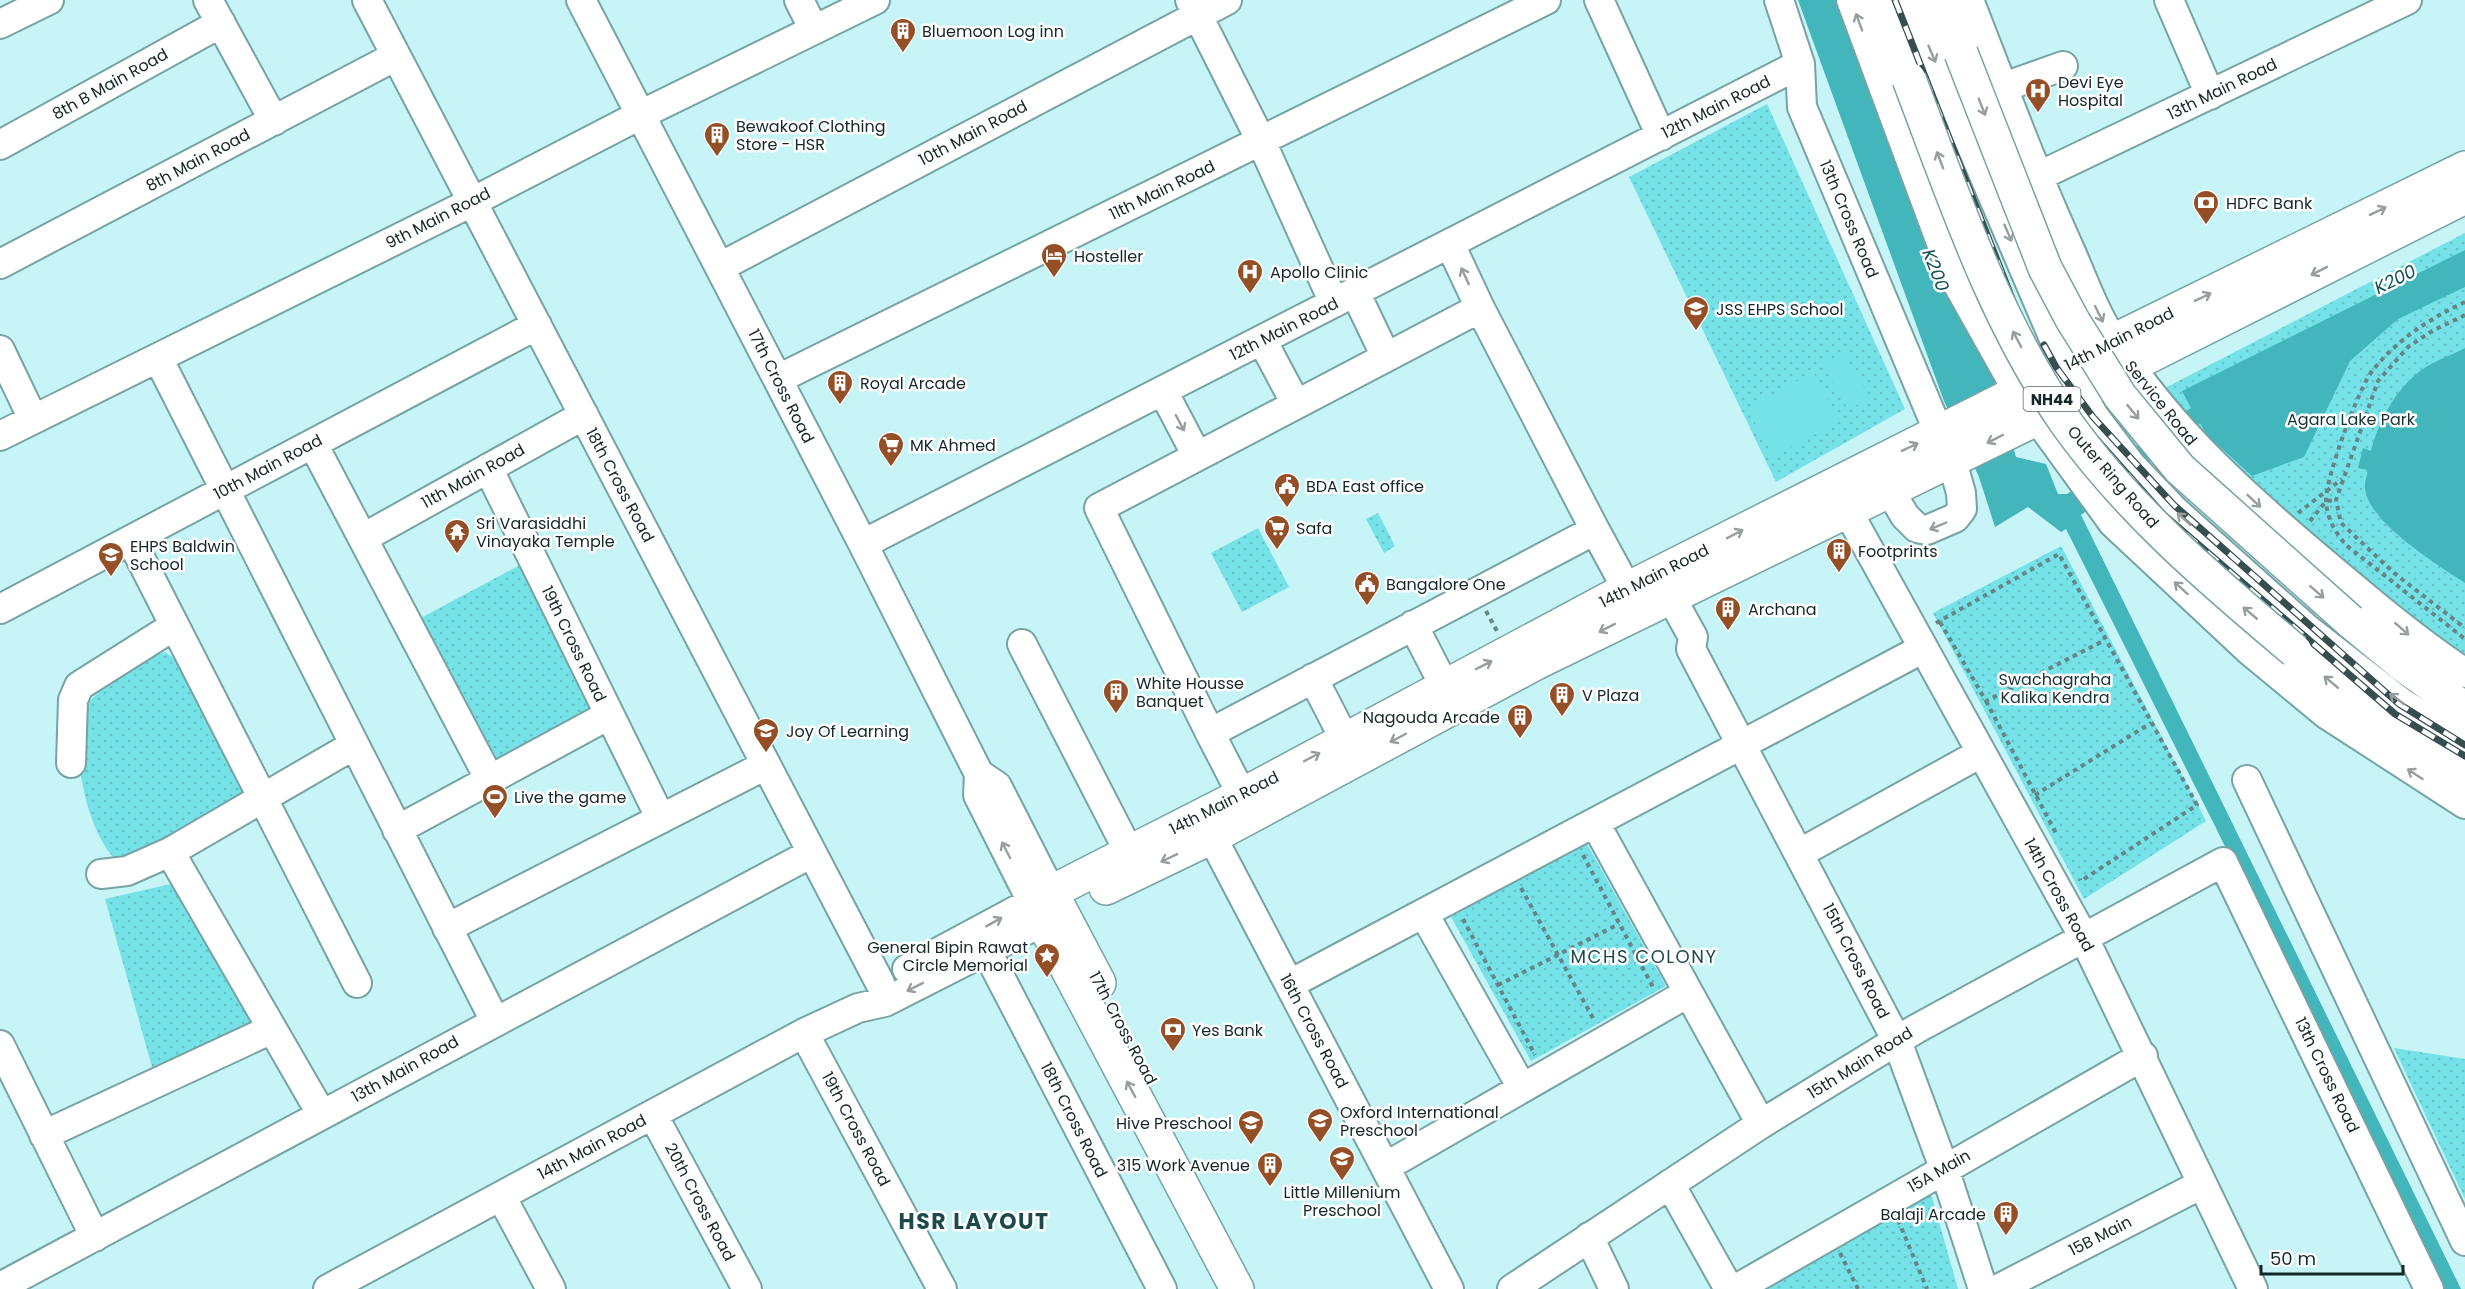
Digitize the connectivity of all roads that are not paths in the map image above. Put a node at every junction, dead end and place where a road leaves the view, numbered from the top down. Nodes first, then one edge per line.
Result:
1 (49, 0) edge
2 (367, 0) edge
3 (581, 0) edge
4 (799, 0) edge
5 (875, 0) edge
6 (1227, 0) edge
7 (1545, 0) edge
8 (1599, 0) edge
9 (1779, 0) edge
10 (1851, 0) edge
11 (1876, 0) edge
12 (1909, 0) edge
13 (1940, 0) edge
14 (1969, 0) edge
15 (2169, 0) edge
16 (2407, 0) edge
17 (1194, 7) edge
18 (214, 12) edge
19 (0, 24) edge
20 (814, 30) junction
21 (1972, 45) junction
22 (396, 56) junction
23 (1800, 64) junction
24 (2063, 66) dead end
25 (2004, 87) junction
26 (2210, 95) junction
27 (640, 115) junction
28 (274, 121) junction
29 (1661, 136) junction
30 (1261, 141) junction
31 (0, 145) edge
32 (2465, 168) edge
33 (2037, 177) junction
34 (2465, 197) edge
35 (472, 202) junction
36 (1450, 244) junction
37 (0, 264) edge
38 (720, 267) junction
39 (1344, 298) junction
40 (1480, 308) junction
41 (537, 325) junction
42 (1262, 340) junction
43 (0, 351) edge
44 (2121, 353) junction
45 (1386, 357) junction
46 (158, 358) junction
47 (778, 379) junction
48 (2073, 380) junction
49 (1163, 391) junction
50 (1296, 404) junction
51 (2022, 408) junction
52 (584, 416) junction
53 (33, 419) junction
54 (0, 436) edge
55 (1952, 443) junction
56 (313, 444) junction
57 (1197, 456) junction
58 (488, 468) junction
59 (225, 490) junction
60 (1890, 491) junction
61 (1847, 510) junction
62 (1595, 530) junction
63 (363, 537) junction
64 (131, 540) junction
65 (863, 544) junction
66 (1650, 589) junction
67 (0, 609) edge
68 (1413, 625) junction
69 (174, 626) junction
70 (1918, 641) junction
71 (1022, 644) dead end
72 (2465, 673) edge
73 (1312, 678) junction
74 (1444, 685) junction
75 (2465, 709) edge
76 (609, 715) junction
77 (1210, 733) junction
78 (1345, 740) junction
79 (2465, 740) edge
80 (1743, 744) junction
81 (354, 745) junction
82 (1981, 753) junction
83 (72, 763) dead end
84 (765, 765) junction
85 (2465, 775) edge
86 (490, 780) junction
87 (2247, 780) dead end
88 (1242, 795) junction
89 (261, 798) junction
90 (2465, 804) edge
91 (661, 819) junction
92 (1595, 824) junction
93 (398, 830) junction
94 (1212, 837) junction
95 (170, 852) junction
96 (1129, 852) junction
97 (812, 853) junction
98 (1800, 853) junction
99 (2223, 862) joint
100 (101, 874) dead end
101 (1047, 907) junction
102 (1424, 914) junction
103 (447, 928) junction
104 (2083, 936) junction
105 (986, 950) junction
106 (876, 977) junction
107 (357, 983) dead end
108 (1290, 984) junction
109 (1688, 993) junction
110 (858, 1008) junction
111 (495, 1021) junction
112 (272, 1029) junction
113 (804, 1033) junction
114 (1897, 1041) junction
115 (0, 1045) edge
116 (2143, 1056) junction
117 (1521, 1086) junction
118 (322, 1115) junction
119 (653, 1115) junction
120 (1761, 1124) junction
121 (44, 1135) junction
122 (1385, 1167) junction
123 (1944, 1168) junction
124 (1670, 1184) junction
125 (2202, 1184) junction
126 (501, 1196) junction
127 (95, 1237) junction
128 (1590, 1237) junction
129 (2465, 1241) edge
130 (342, 1286) edge
131 (0, 1287) edge
132 (551, 1289) edge
133 (747, 1289) edge
134 (942, 1289) edge
135 (1162, 1289) edge
136 (1237, 1289) edge
137 (1259, 1289) edge
138 (1449, 1289) edge
139 (1512, 1289) edge
140 (1614, 1289) edge
141 (1729, 1289) edge
142 (1736, 1289) edge
143 (1983, 1289) edge
144 (1998, 1289) edge
145 (2253, 1289) edge
146 (2429, 1289) edge

1 - 19 street
2 - 22 street, 18th Cross Road
3 - 27 street, 17th Cross Road
4 - 20 street
5 - 20 street, 9th Main Road
6 - 17 street, 10th Main Road
7 - 30 street, 11th Main Road
8 - 29 street
9 - 23 street, 13th Cross Road
51 -> 10 street
85 -> 11 main road, Outer Ring Road / NH44, bridge
12 -> 48 street
13 - 21 main road
14 - 21 street, Service Road
15 - 26 street
16 - 26 street, 13th Main Road
17 - 30 street
17 - 38 street, 10th Main Road
18 - 28 street
18 - 31 street, 8th B Main Road
20 - 27 street, 9th Main Road
21 - 25 street, Service Road
21 -> 75 main road, bridge
22 - 28 street, 8th Main Road
22 - 35 street, 18th Cross Road
23 - 29 street, 12th Main Road
23 - 55 street, 13th Cross Road
24 - 25 street
25 - 33 street, Service Road
26 - 33 street, 13th Main Road
27 - 35 street, 9th Main Road
27 - 38 street, 17th Cross Road
28 - 37 street, 8th Main Road
29 - 36 street, 12th Main Road
30 - 39 street
30 - 47 street, 11th Main Road
44 -> 32 main road, 14th Main Road
33 -> 44 street, Service Road
34 -> 44 main road, 14th Main Road
35 - 41 street, 18th Cross Road
35 - 46 street, 9th Main Road
36 - 39 street, 12th Main Road
40 -> 36 street
38 - 47 street, 17th Cross Road
39 - 42 street, 12th Main Road
39 - 45 street
40 - 45 street
40 - 62 street
41 - 52 street, 18th Cross Road
41 - 56 street, 10th Main Road
42 - 49 street, 12th Main Road
42 - 50 street
43 - 53 street
44 - 48 main road, 14th Main Road
44 -> 72 street, Service Road
45 - 50 street
46 - 53 street, 9th Main Road
46 - 59 street
47 - 65 street, 17th Cross Road
48 - 51 main road, 14th Main Road
79 -> 48 street
49 -> 57 street
49 - 65 street, 12th Main Road
50 - 57 street
51 - 55 main road, 14th Main Road
90 -> 51 street
52 - 58 street, 11th Main Road
52 - 84 street, 18th Cross Road
53 - 54 street, 9th Main Road
55 - 60 main road, 14th Main Road
55 -> 60 street, 13th Cross Road
66 -> 55 main road, 14th Main Road
56 - 59 street, 10th Main Road
56 - 63 street
57 - 77 street
58 - 63 street, 11th Main Road
58 - 76 street, 19th Cross Road
59 - 64 street, 10th Main Road
59 - 81 street
60 - 61 main road, 14th Main Road
61 - 66 main road, 14th Main Road
61 - 70 street, 14th Cross Road
62 - 66 street
62 - 68 street
63 - 86 street
64 - 67 street, 10th Main Road
64 - 69 street
65 - 101 street, 17th Cross Road
74 -> 66 main road, 14th Main Road
66 - 80 street, 15th Cross Road
66 -> 94 main road, 14th Main Road
68 - 73 street
68 - 74 street
69 - 83 street
69 - 89 street
70 - 80 street
70 - 82 street, 14th Cross Road
71 - 96 street
73 - 77 street
73 - 78 street
74 - 78 main road, 14th Main Road
76 - 86 street
76 - 91 street, 19th Cross Road
77 - 88 street
88 -> 78 main road, 14th Main Road
80 - 92 street
80 - 98 street, 15th Cross Road
81 - 89 street
81 - 93 street
82 - 98 street
82 - 104 street, 14th Cross Road
84 - 91 street
84 - 97 street, 18th Cross Road
86 - 93 street
87 - 129 street
88 - 96 main road, 14th Main Road
89 - 95 street
89 - 107 street
91 - 103 street
92 - 102 street
92 - 109 street
93 - 103 street
94 -> 101 main road, 14th Main Road
94 - 108 street, 16th Cross Road
95 - 100 street
95 - 112 street
96 - 101 main road, 14th Main Road
97 - 106 street, 18th Cross Road
97 - 111 street, 13th Main Road
98 - 114 street, 15th Cross Road
99 - 104 street, 15th Main Road
99 - 146 street, 13th Cross Road
101 - 105 street, 14th Main Road
106 -> 101 street, 14th Main Road
136 -> 101 main road, 17th Cross Road
101 - 137 main road, 17th Cross Road
102 - 108 street
102 - 117 street
103 - 111 street
104 - 114 street, 15th Main Road
104 - 116 street, 14th Cross Road
105 -> 110 street, 14th Main Road
105 - 135 street, 18th Cross Road
106 - 110 street, 14th Main Road
108 - 122 street, 16th Cross Road
109 - 117 street
109 - 120 street
110 - 113 street, 14th Main Road
111 - 118 street, 13th Main Road
112 - 118 street
112 - 121 street
113 - 119 street, 14th Main Road
113 - 134 street, 19th Cross Road
114 - 120 street, 15th Main Road
114 - 123 street, 15th Cross Road
115 - 121 street
116 - 123 street, 15A Main
116 - 125 street, 14th Cross Road
117 - 122 street
118 - 127 street, 13th Main Road
119 - 126 street, 14th Main Road
119 - 133 street, 20th Cross Road
120 - 124 street, 15th Main Road
121 - 127 street
122 - 138 street, 16th Cross Road
123 - 142 street, 15A Main
123 - 143 street, 15th Cross Road
124 - 128 street, 15th Main Road
124 - 141 street
125 - 144 street, 15B Main
125 - 145 street, 14th Cross Road
126 - 130 street, 14th Main Road
126 - 132 street
127 - 131 street, 13th Main Road
128 - 139 street, 15th Main Road
128 - 140 street

